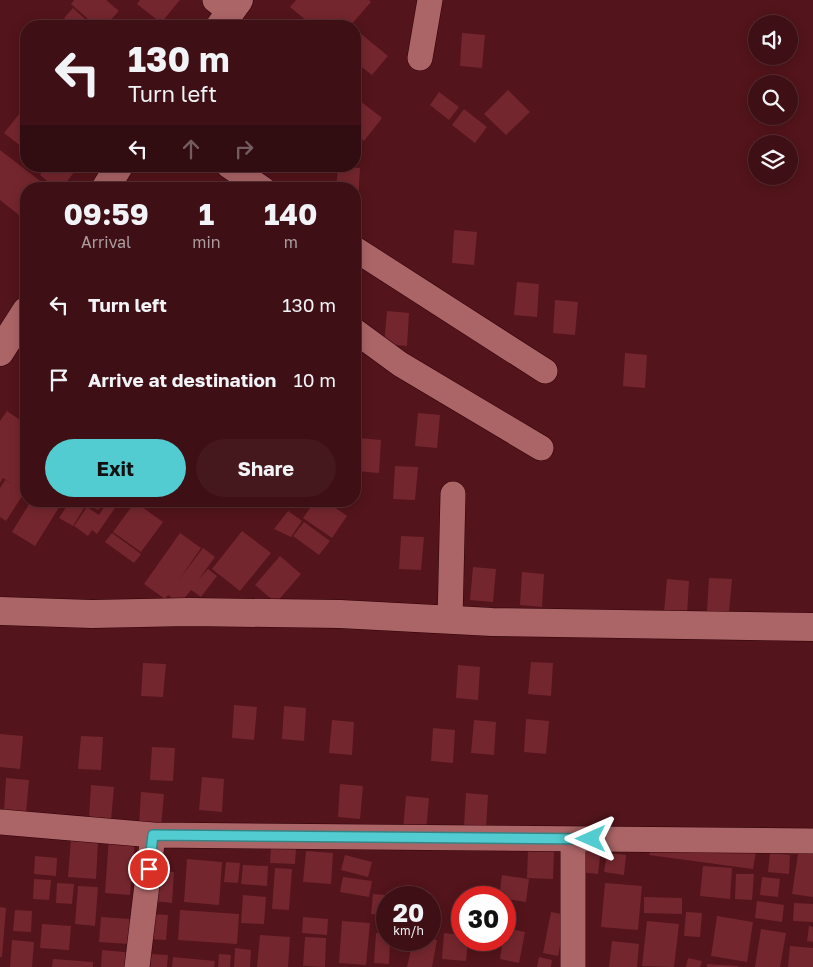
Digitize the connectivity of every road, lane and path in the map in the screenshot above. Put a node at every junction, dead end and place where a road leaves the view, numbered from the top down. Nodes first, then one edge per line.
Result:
1 (430, 0) edge
2 (420, 58) dead end
3 (238, 172) edge
4 (253, 182) edge
5 (361, 253) edge
6 (20, 320) edge
7 (361, 335) edge
8 (0, 352) edge
9 (545, 371) dead end
10 (541, 448) dead end
11 (453, 494) dead end
12 (0, 611) edge
13 (450, 620) junction
14 (813, 627) edge
15 (1, 822) edge
16 (153, 835) junction
17 (573, 839) junction
18 (813, 841) edge
19 (137, 967) edge
20 (573, 967) edge

1 - 2 street
3 - 4 street
5 - 9 street
6 - 8 street
7 - 10 street
11 - 13 street
12 - 13 street
13 - 14 street
15 - 16 street
16 - 17 street
16 - 19 street
17 - 18 street
17 - 20 street

